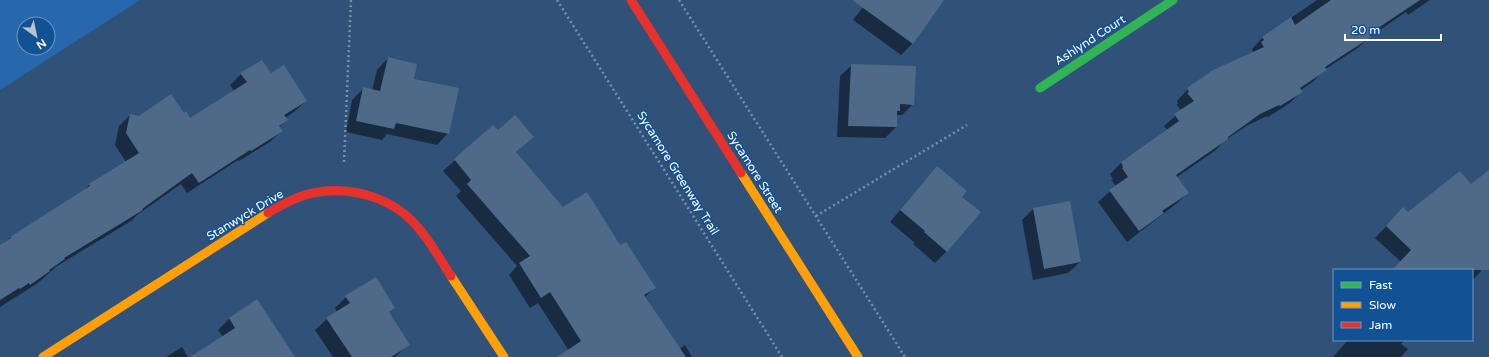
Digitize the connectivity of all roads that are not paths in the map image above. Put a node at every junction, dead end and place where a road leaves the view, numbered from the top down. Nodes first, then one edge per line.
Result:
1 (631, 0) edge
2 (1173, 0) edge
3 (1040, 88) dead end
4 (43, 357) edge
5 (504, 357) edge
6 (858, 357) edge

1 - 6 street, Sycamore Street
2 - 3 street, Ashlynd Court
4 - 5 street, Stanwyck Drive

